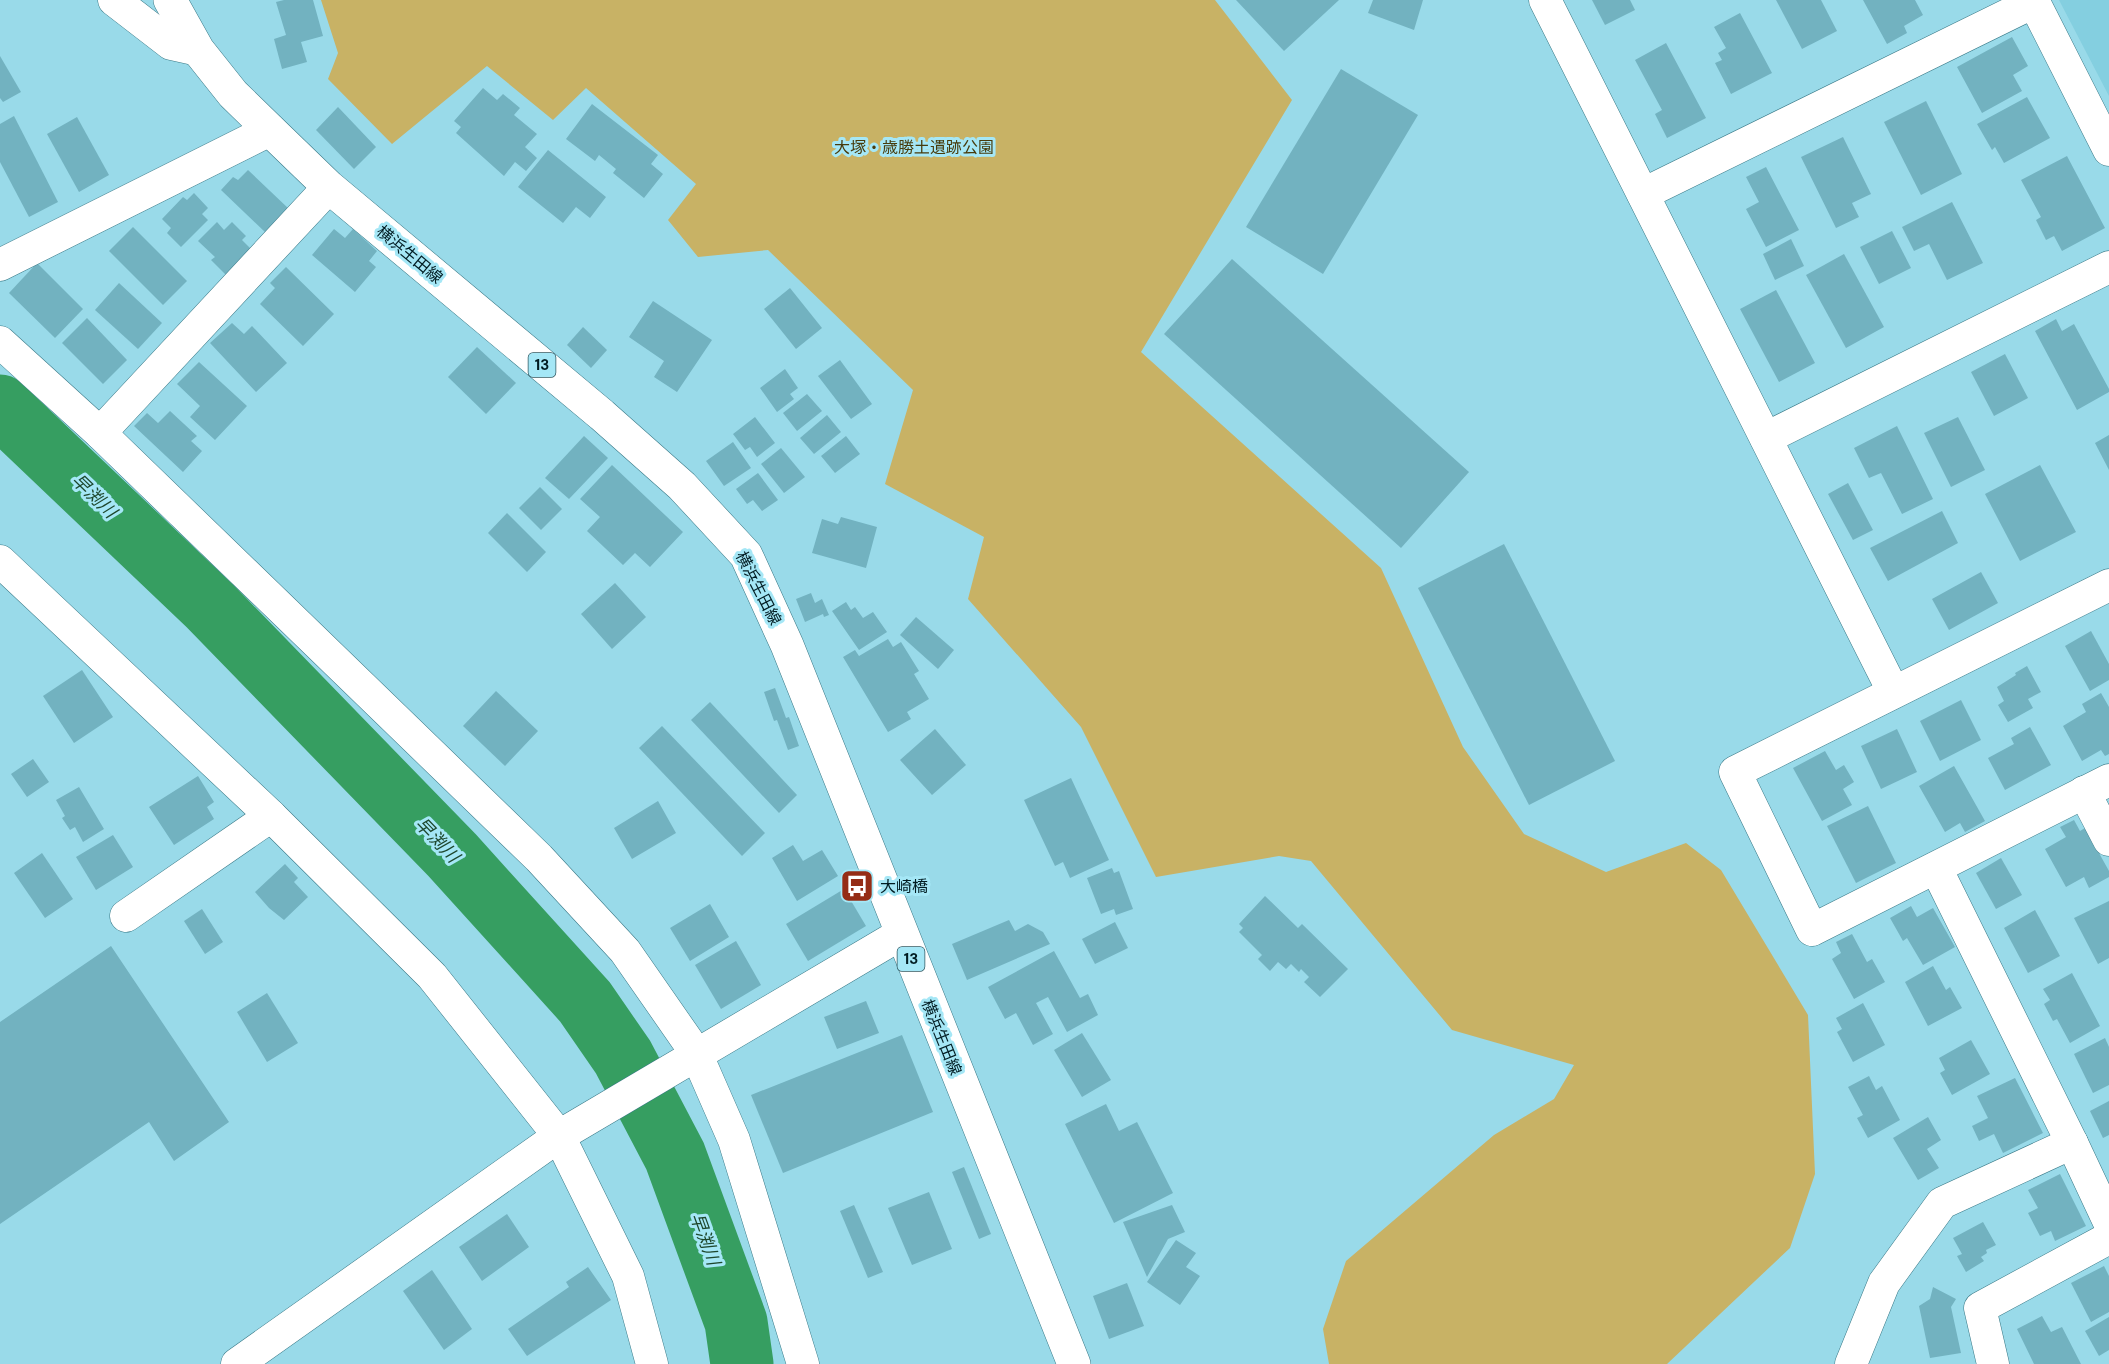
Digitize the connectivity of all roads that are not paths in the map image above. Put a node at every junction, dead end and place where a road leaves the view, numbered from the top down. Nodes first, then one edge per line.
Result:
1 (114, 0) edge
2 (170, 0) edge
3 (1545, 0) edge
4 (198, 50) junction
5 (270, 130) junction
6 (2109, 150) edge
7 (329, 186) junction
8 (1643, 194) junction
9 (0, 265) edge
10 (2109, 267) edge
11 (0, 342) edge
12 (100, 433) junction
13 (1766, 438) junction
14 (0, 561) edge
15 (2109, 585) edge
16 (1893, 691) junction
17 (2097, 786) edge
18 (271, 816) junction
19 (2109, 840) edge
20 (1936, 868) junction
21 (126, 916) dead end
22 (901, 934) junction
23 (690, 1057) junction
24 (564, 1133) junction
25 (2072, 1143) junction
26 (2109, 1222) edge
27 (2109, 1238) edge
28 (237, 1364) edge
29 (652, 1364) edge
30 (803, 1364) edge
31 (1074, 1364) edge
32 (1851, 1364) edge
33 (1993, 1364) edge

1 - 4 street
2 - 4 main road, 横浜生田線 / 13
3 - 8 street
4 - 5 main road, 横浜生田線 / 13
5 - 7 main road, 横浜生田線 / 13
5 - 9 street
6 - 8 street
7 - 12 street
7 - 22 main road, 横浜生田線 / 13
8 - 13 street
10 - 13 street
11 - 12 street
12 - 23 street
13 - 16 street
14 - 18 street
15 - 16 street
16 - 20 street
17 - 19 street
17 - 20 street
18 - 21 street
18 - 24 street
20 - 25 street
22 - 23 street
22 - 31 main road, 横浜生田線 / 13
23 - 24 street
23 - 30 street
24 - 28 street
24 - 29 street
25 - 26 street
25 - 32 street
27 - 33 street

